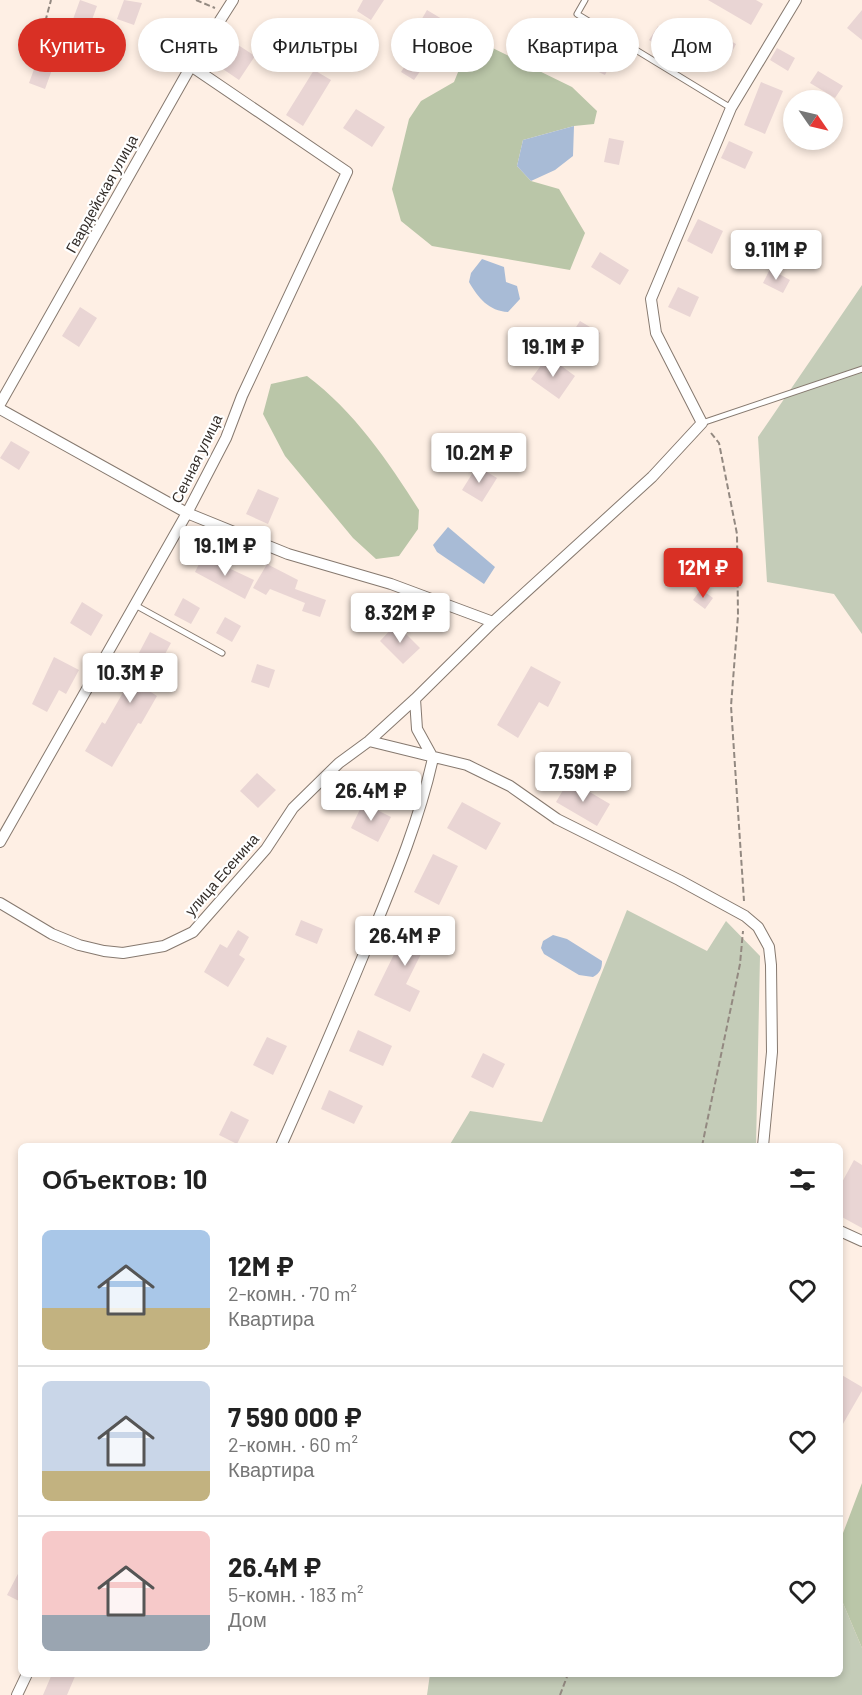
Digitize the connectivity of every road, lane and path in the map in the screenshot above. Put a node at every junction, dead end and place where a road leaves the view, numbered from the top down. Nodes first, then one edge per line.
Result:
1 (51, 0) edge
2 (196, 0) edge
3 (233, 0) edge
4 (585, 0) edge
5 (796, 0) edge
6 (226, 12) junction
7 (46, 18) edge
8 (222, 18) edge
9 (188, 72) edge
10 (200, 72) edge
11 (731, 108) junction
12 (862, 369) edge
13 (0, 404) edge
14 (0, 409) edge
15 (702, 423) junction
16 (187, 513) junction
17 (135, 605) junction
18 (493, 622) junction
19 (222, 653) dead end
20 (415, 699) junction
21 (369, 741) junction
22 (433, 758) junction
23 (0, 842) edge
24 (0, 903) edge
25 (745, 916) junction
26 (282, 1143) edge
27 (703, 1143) edge
28 (763, 1143) edge
29 (843, 1232) edge
30 (862, 1241) edge
31 (26, 1677) edge
32 (567, 1677) edge
33 (17, 1695) edge
34 (560, 1695) edge

1 - 7 path
2 - 6 path
3 - 6 street, Гвардейская улица
4 - 11 lane
5 - 11 street
6 - 8 street, Гвардейская улица
9 - 13 street, Гвардейская улица
10 - 16 street, Сенная улица
11 - 15 street
12 - 15 lane
14 - 16 street
15 - 18 street, улица Есенина
15 - 25 path
16 - 17 street, Сенная улица
16 - 18 street
17 - 19 lane
17 - 23 street, Сенная улица
18 - 20 street, улица Есенина
20 - 21 street, улица Есенина
20 - 22 street
21 - 22 street
21 - 24 street, улица Есенина
22 - 25 street
22 - 26 street
25 - 27 path
25 - 28 street
29 - 30 street
31 - 33 street
32 - 34 path

